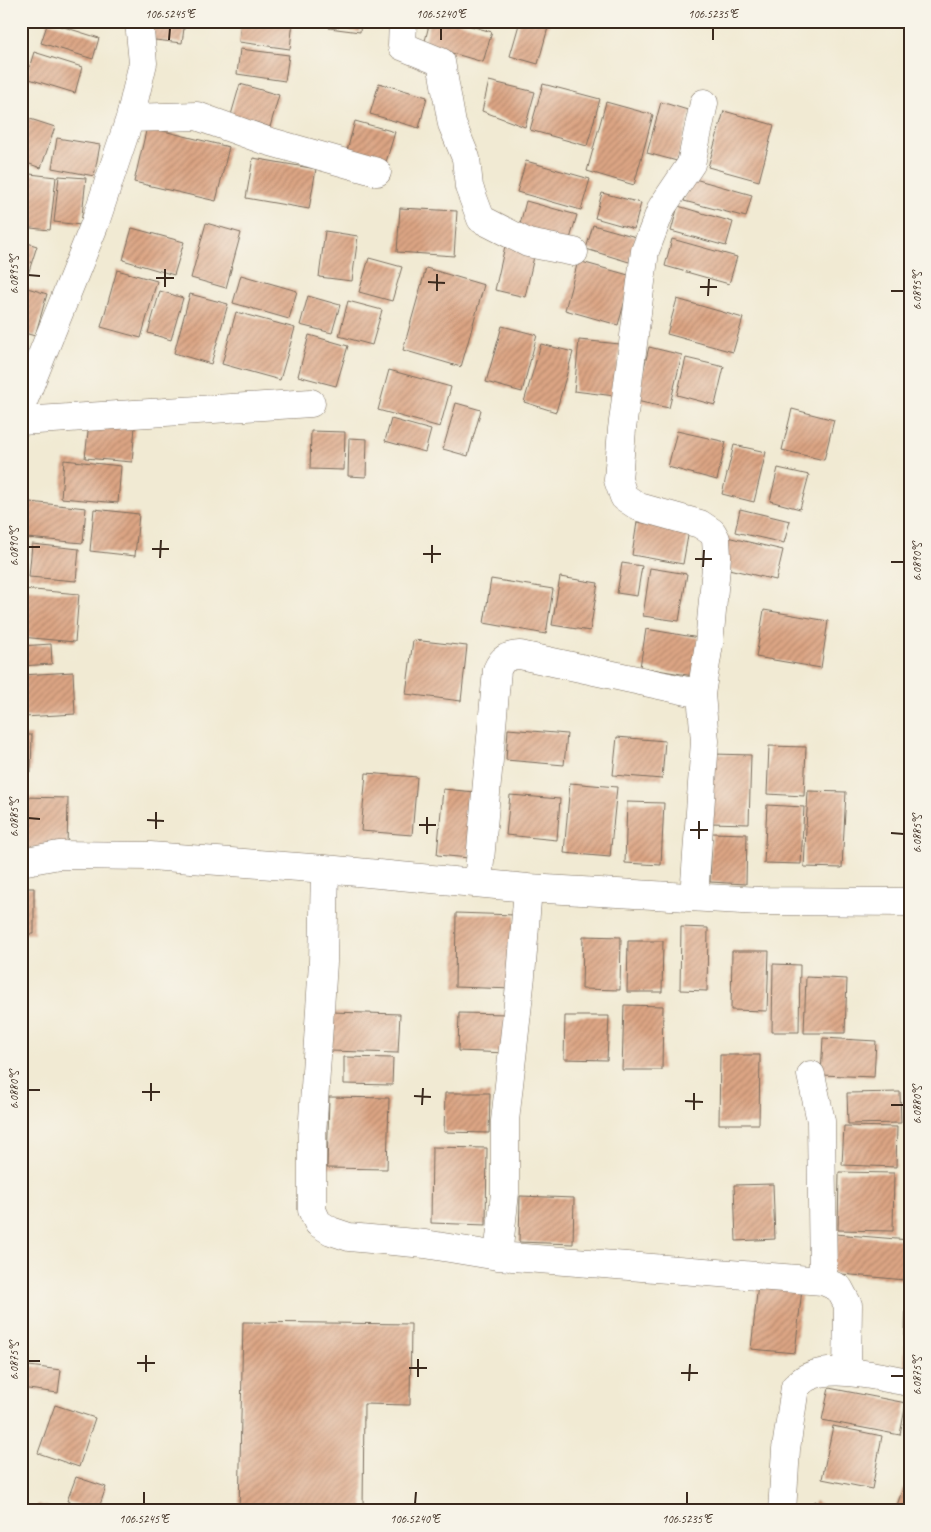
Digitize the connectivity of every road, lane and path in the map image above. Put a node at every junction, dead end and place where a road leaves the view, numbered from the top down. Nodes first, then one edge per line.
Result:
1 (139, 21) edge
2 (403, 21) edge
3 (704, 103) dead end
4 (130, 118) junction
5 (377, 172) dead end
6 (574, 252) dead end
7 (311, 402) dead end
8 (21, 407) edge
9 (21, 421) edge
10 (701, 694) junction
11 (21, 862) edge
12 (326, 869) junction
13 (478, 883) junction
14 (528, 888) junction
15 (694, 897) junction
16 (910, 902) edge
17 (811, 1075) dead end
18 (498, 1256) junction
19 (822, 1281) junction
20 (847, 1372) junction
21 (910, 1382) edge
22 (782, 1511) edge

1 - 4 street
2 - 6 street
3 - 10 street
4 - 5 street
4 - 8 street
7 - 9 street
10 - 13 street
10 - 15 street
11 - 12 street
12 - 13 street
12 - 18 street
13 - 14 street
14 - 15 street
14 - 18 street
15 - 16 street
17 - 19 street
18 - 19 street
19 - 20 street
20 - 21 street
20 - 22 street

